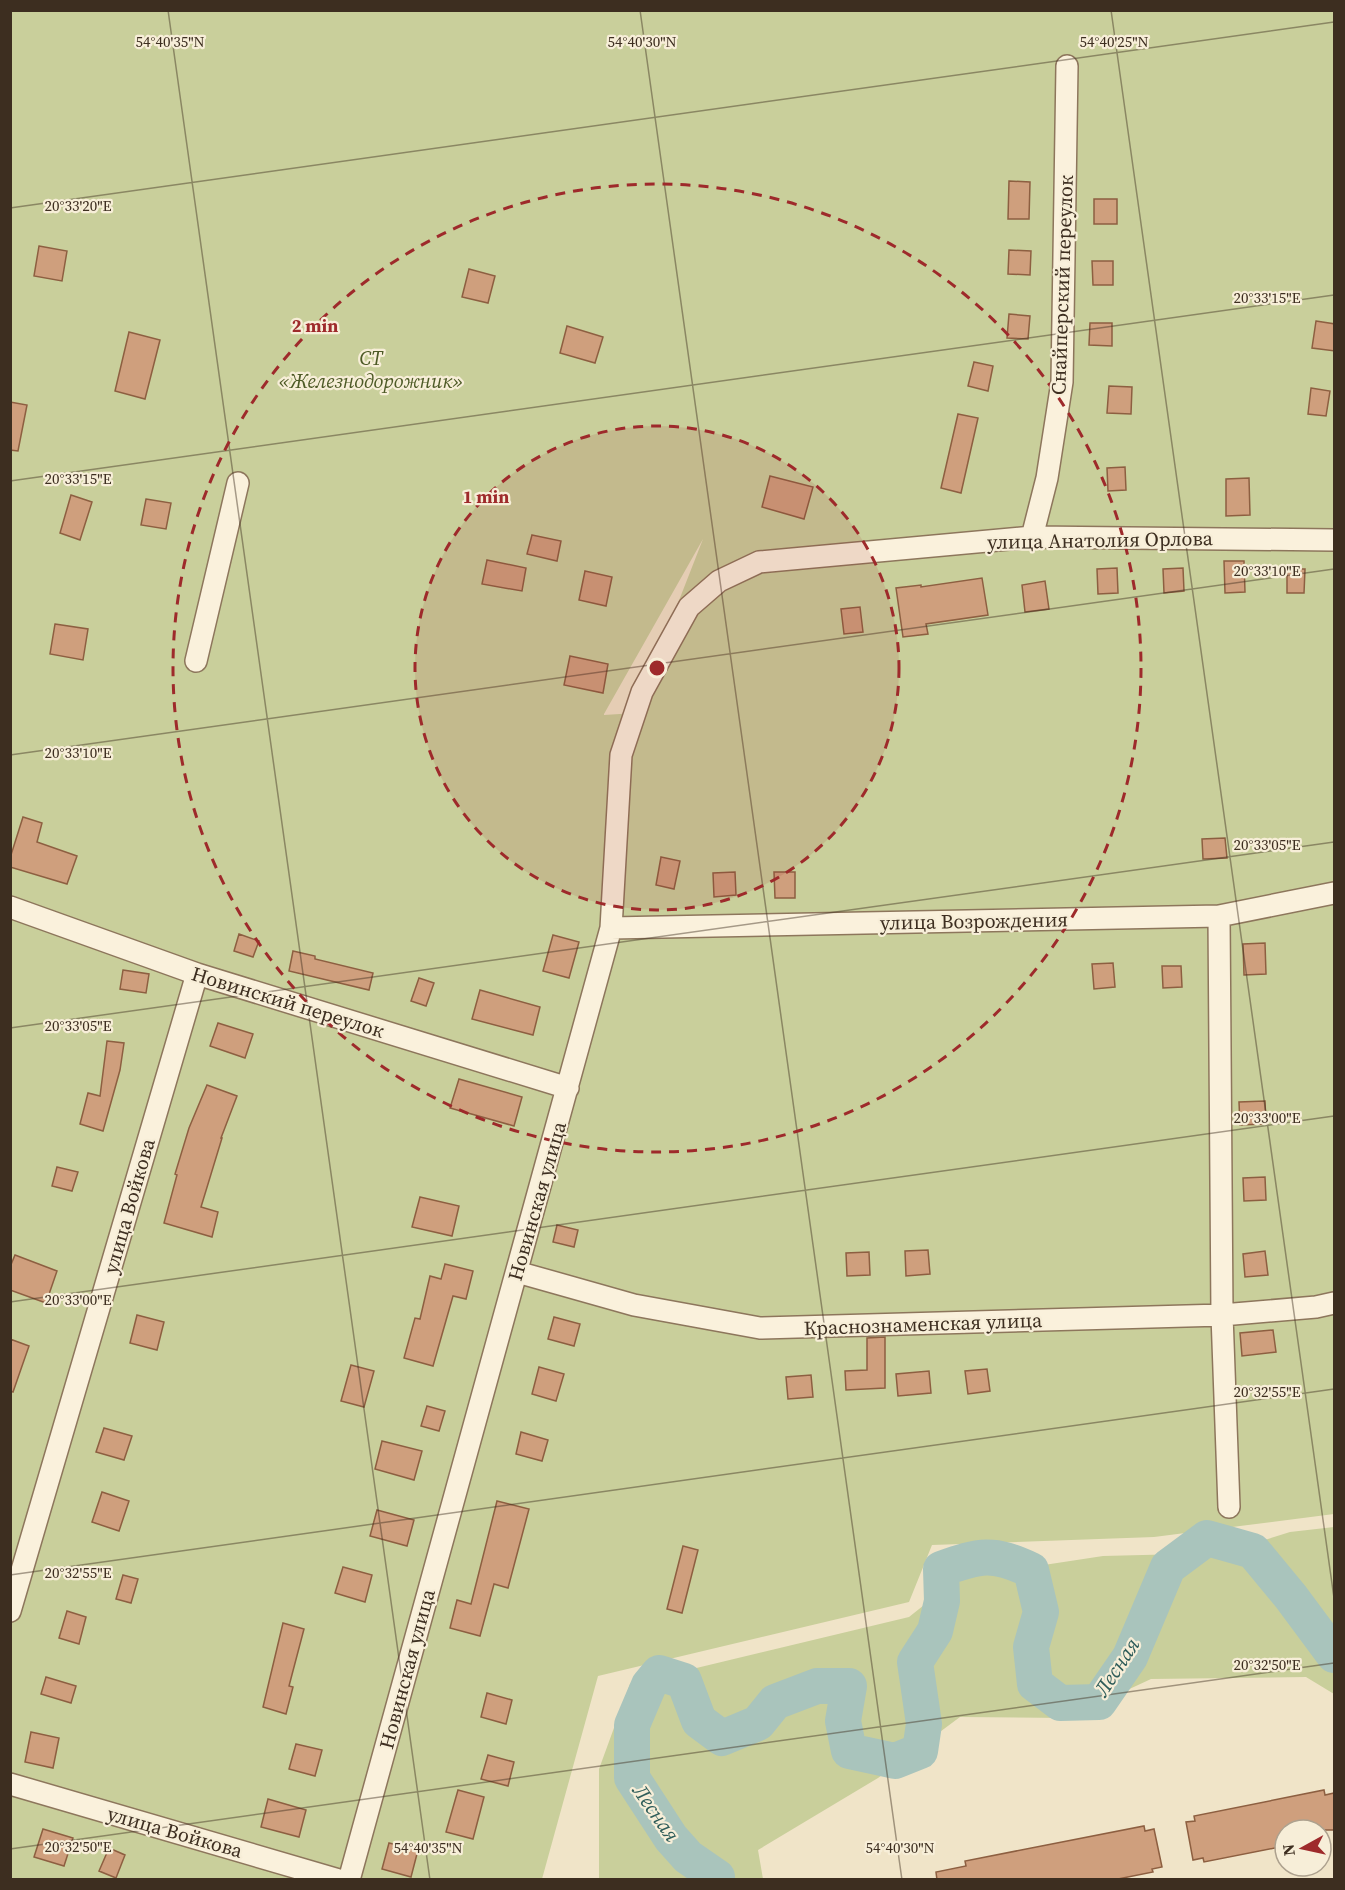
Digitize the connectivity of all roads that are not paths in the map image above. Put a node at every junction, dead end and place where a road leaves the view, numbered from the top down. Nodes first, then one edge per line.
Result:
1 (1067, 66) dead end
2 (238, 483) dead end
3 (1032, 537) junction
4 (1335, 540) edge
5 (759, 562) joint
6 (196, 662) dead end
7 (1335, 893) edge
8 (10, 907) edge
9 (1219, 916) junction
10 (611, 928) junction
11 (198, 974) junction
12 (568, 1088) junction
13 (517, 1272) junction
14 (1335, 1303) edge
15 (1222, 1315) junction
16 (1229, 1507) dead end
17 (10, 1611) edge
18 (10, 1784) edge
19 (339, 1880) edge
20 (349, 1880) edge

1 - 3 street, Снайперский переулок
2 - 6 street
3 - 4 street, улица Анатолия Орлова
3 - 5 street, улица Анатолия Орлова
5 - 10 street, Новинская улица
7 - 9 street, улица Возрождения
8 - 11 street, Новинский переулок
9 - 10 street, улица Возрождения
9 - 15 street
10 - 12 street, Новинская улица
11 - 12 street, Новинский переулок
11 - 17 street, улица Войкова
12 - 13 street, Новинская улица
13 - 15 street, Краснознаменская улица
13 - 20 street, Новинская улица
14 - 15 street, Краснознаменская улица
15 - 16 street
18 - 19 street, улица Войкова

